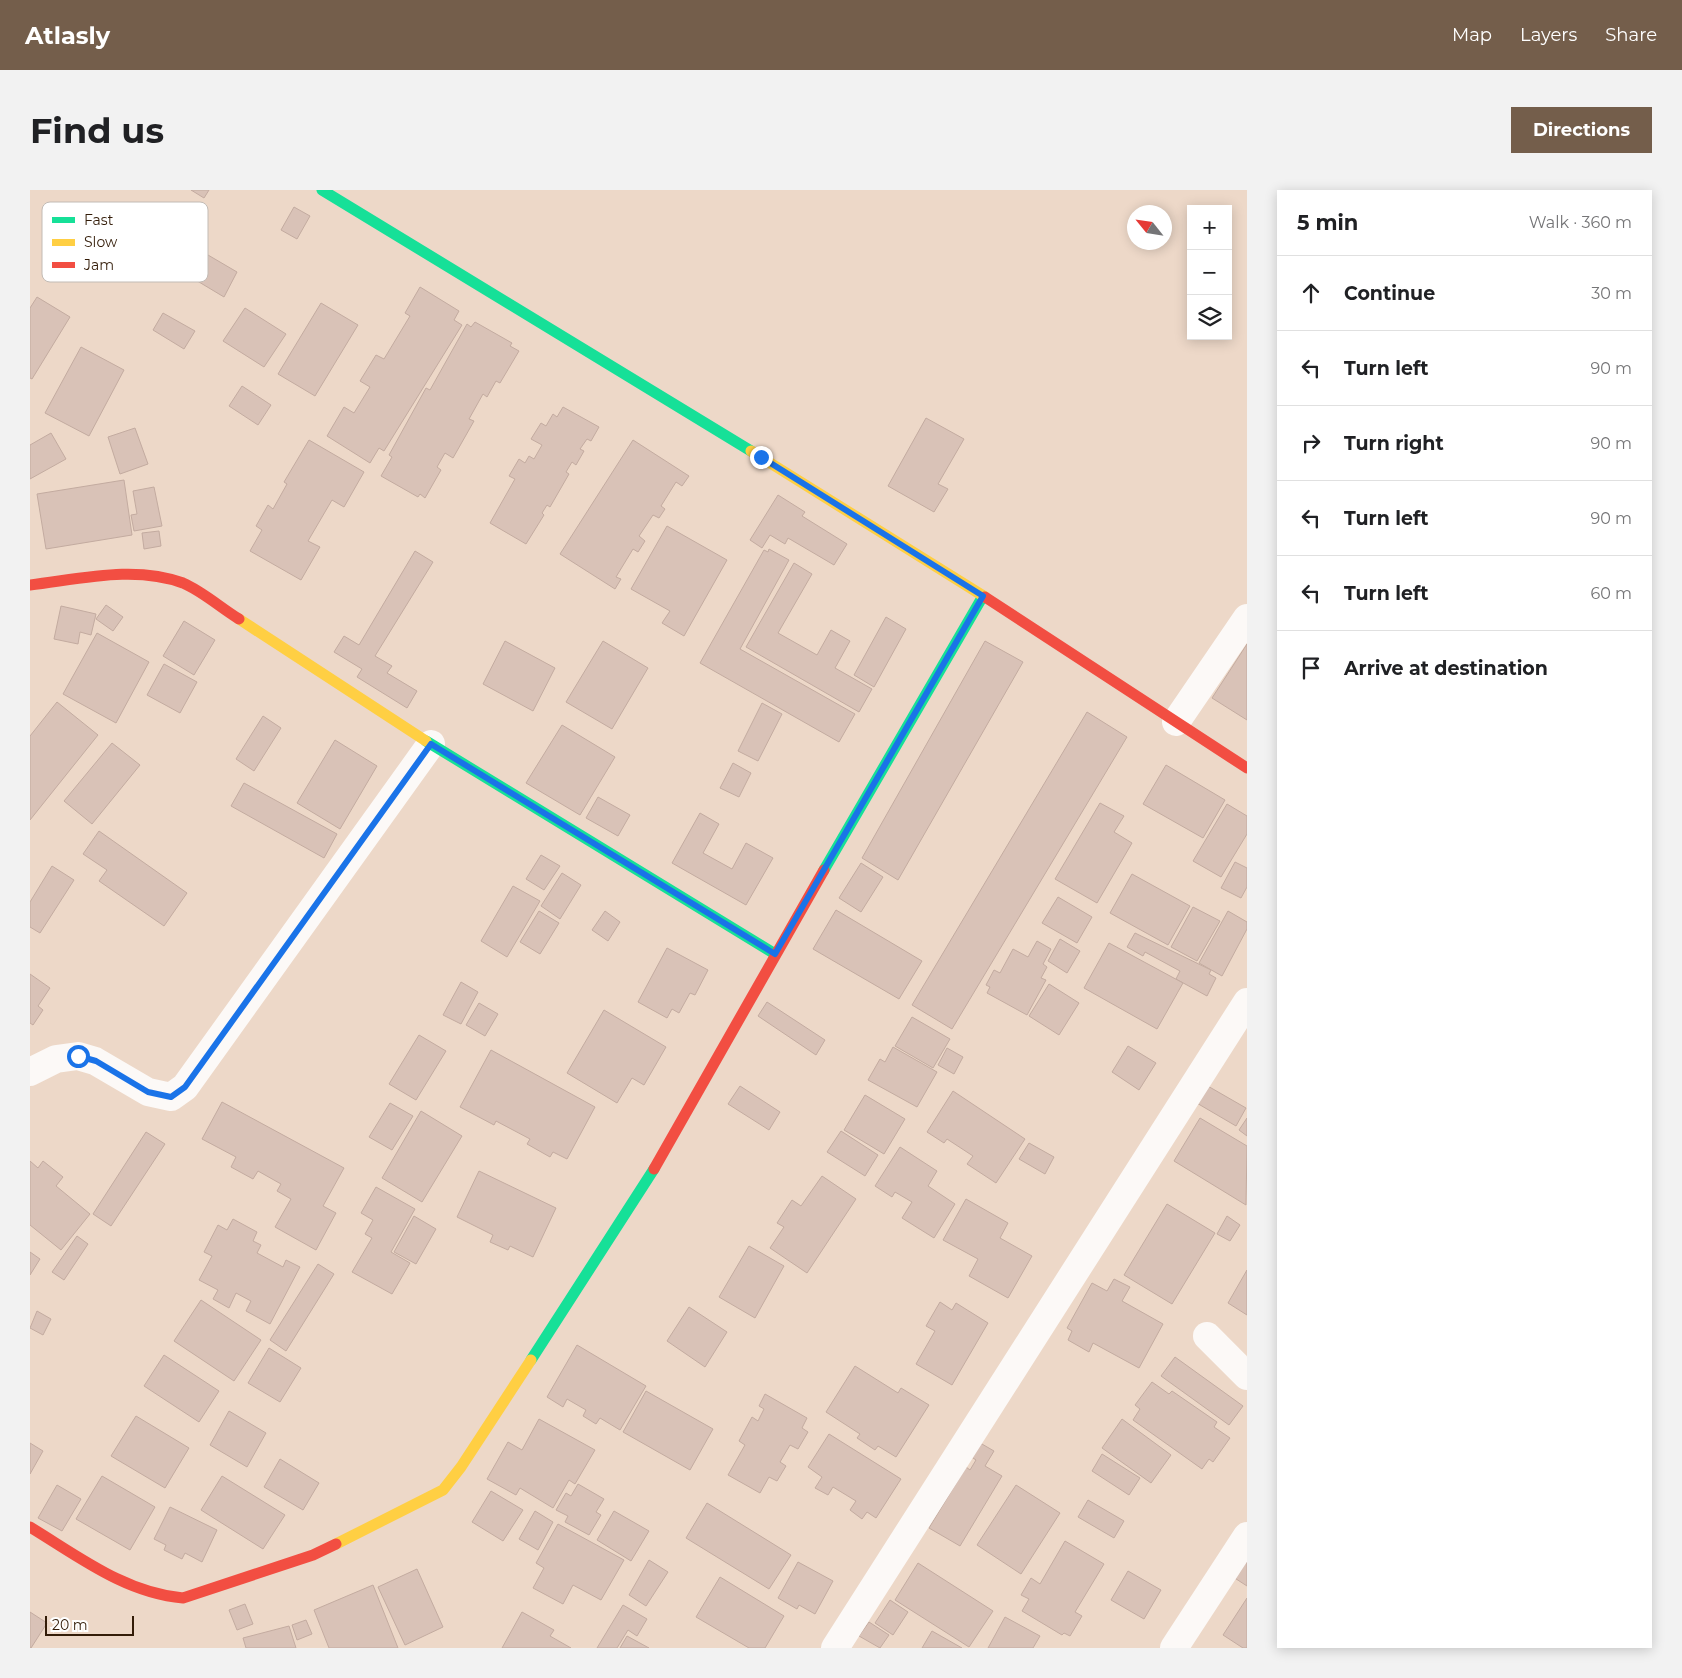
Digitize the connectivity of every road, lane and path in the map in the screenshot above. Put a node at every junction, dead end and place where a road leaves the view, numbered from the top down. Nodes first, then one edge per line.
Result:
1 (322, 190) edge
2 (30, 585) edge
3 (983, 596) junction
4 (1247, 618) edge
5 (1176, 722) junction
6 (431, 744) junction
7 (1247, 768) edge
8 (775, 954) junction
9 (1247, 1002) edge
10 (30, 1072) edge
11 (1206, 1336) dead end
12 (1247, 1376) edge
13 (30, 1527) edge
14 (1247, 1536) edge
15 (835, 1648) edge
16 (1174, 1648) edge

1 - 3 street
2 - 6 street
3 - 5 street
3 - 8 street
4 - 5 street
5 - 7 street
6 - 8 street
6 - 10 street
8 - 13 street
9 - 15 street
11 - 12 street
14 - 16 street

